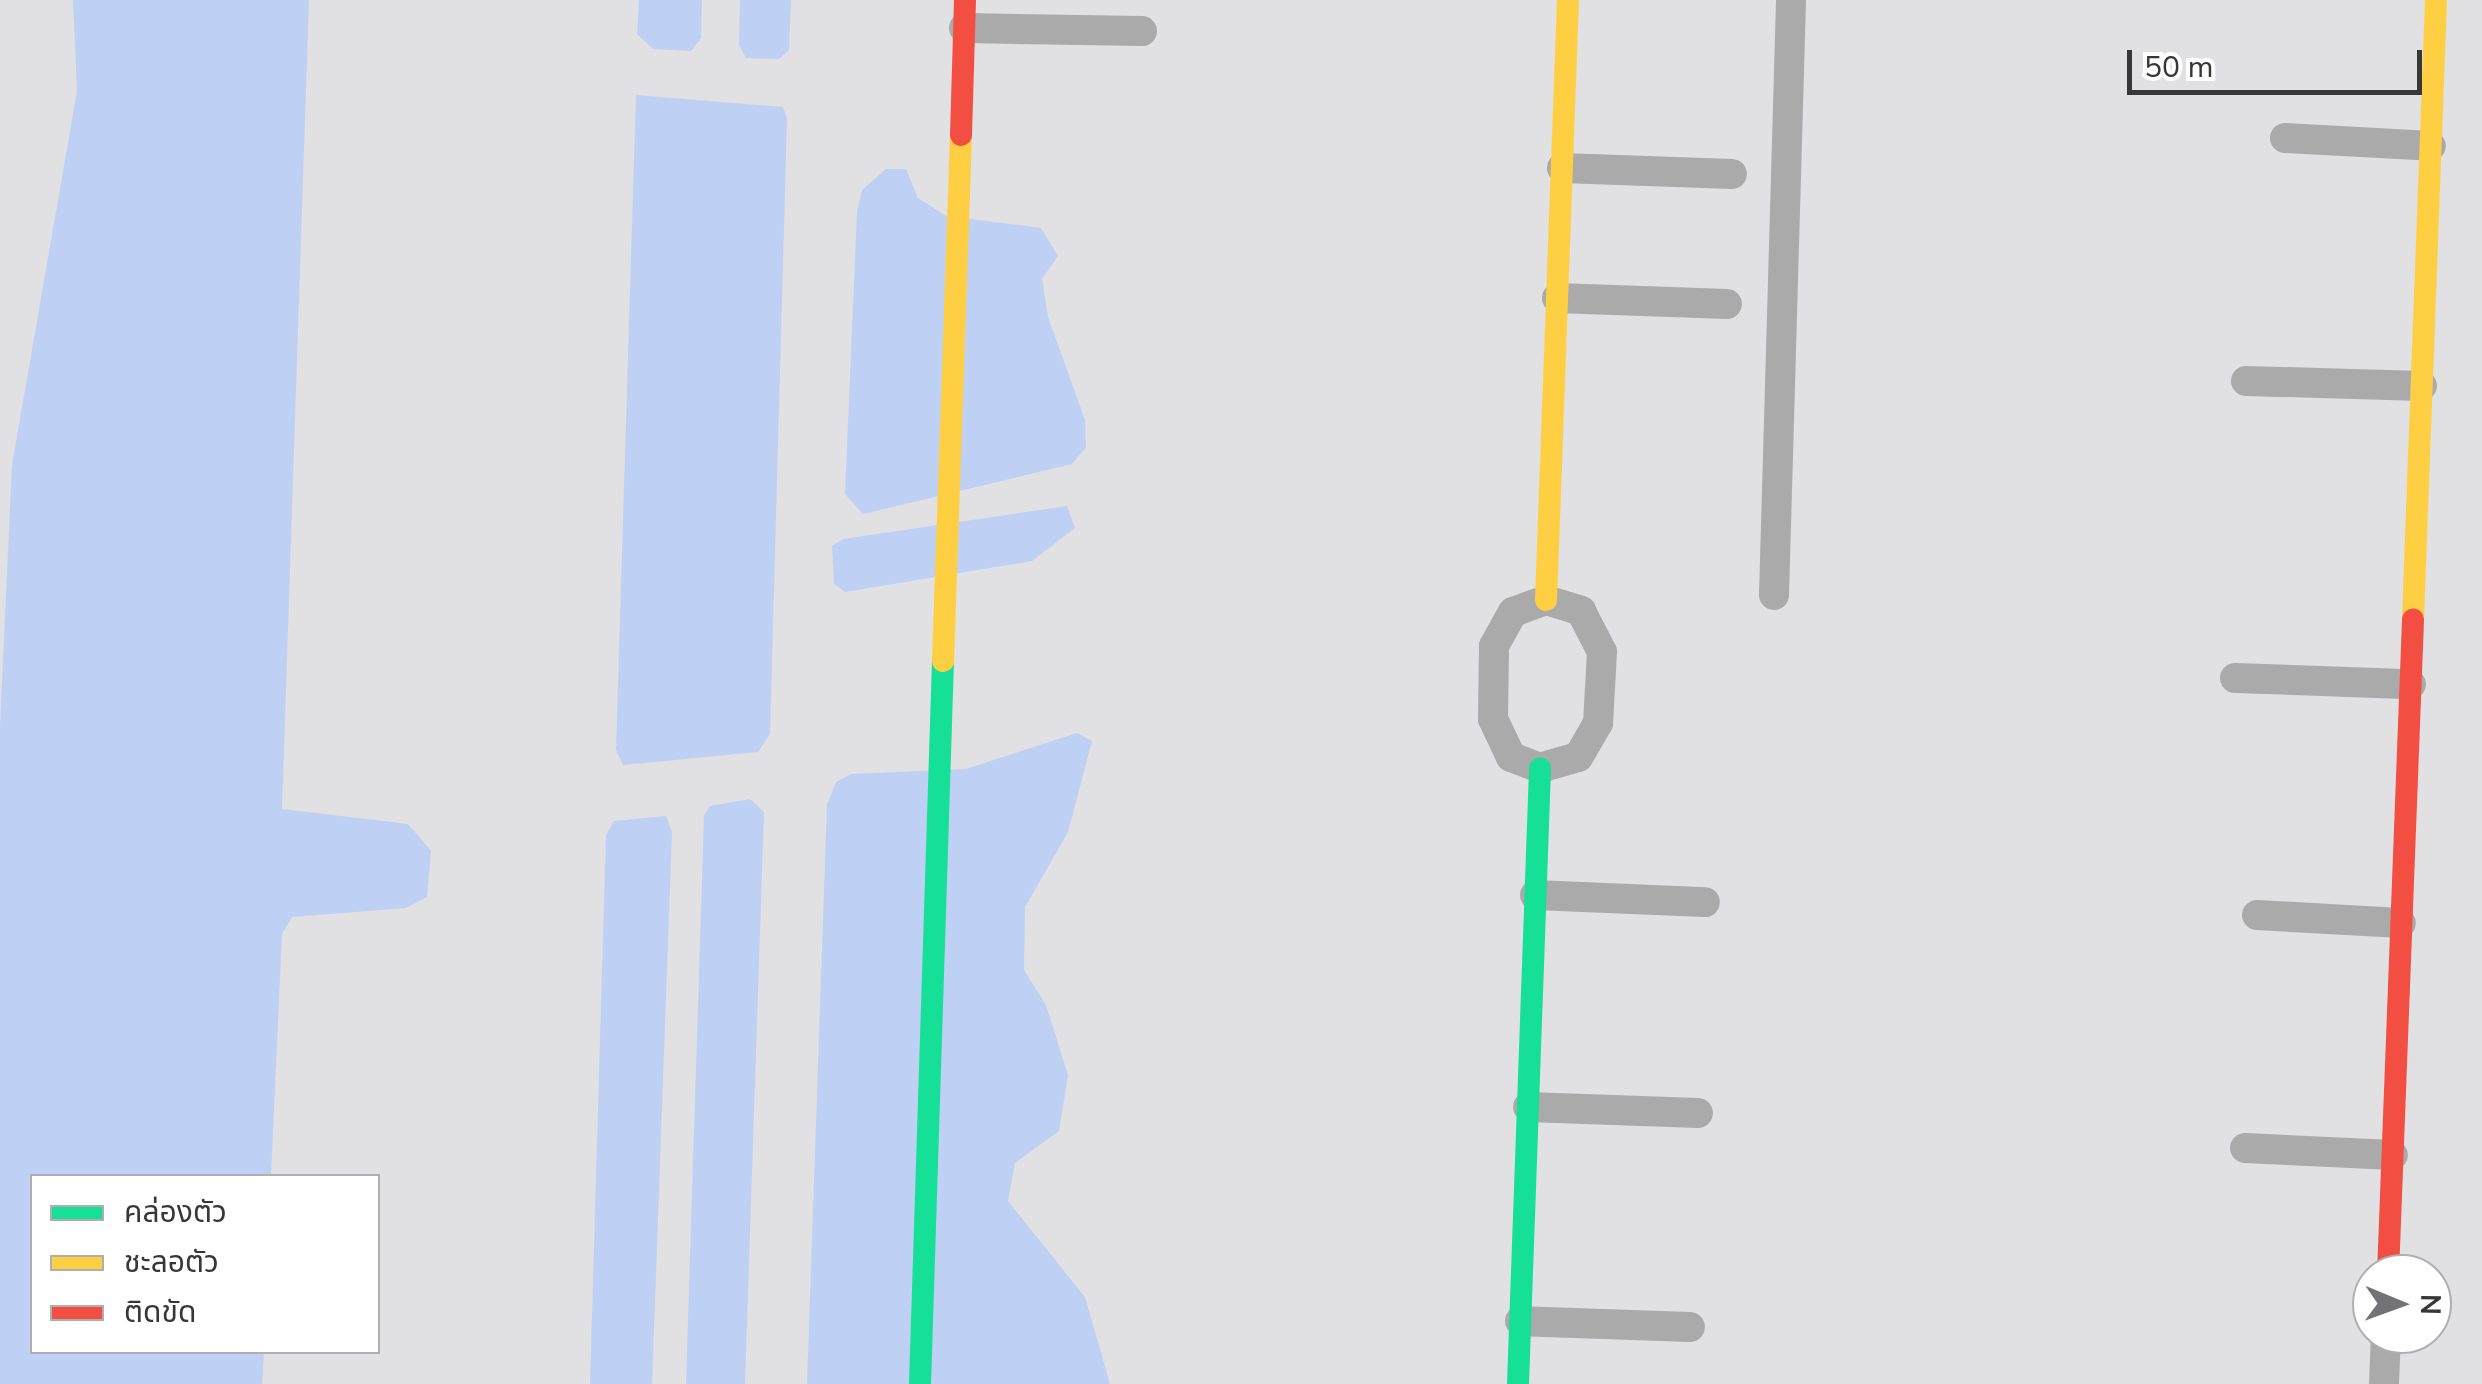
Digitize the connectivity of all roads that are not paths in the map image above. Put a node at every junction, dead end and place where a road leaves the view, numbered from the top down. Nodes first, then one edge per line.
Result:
1 (1568, 0) edge
2 (1791, 0) edge
3 (2436, 0) edge
4 (964, 14) edge
5 (1142, 31) dead end
6 (2286, 138) dead end
7 (2430, 146) junction
8 (1562, 168) junction
9 (1732, 174) dead end
10 (1557, 298) junction
11 (1727, 304) dead end
12 (2246, 380) dead end
13 (2422, 386) junction
14 (1774, 595) dead end
15 (1546, 600) junction
16 (2236, 678) dead end
17 (2411, 684) junction
18 (1540, 768) junction
19 (1535, 896) junction
20 (1705, 902) dead end
21 (2258, 915) dead end
22 (2401, 923) junction
23 (1528, 1107) junction
24 (1698, 1113) dead end
25 (2245, 1148) dead end
26 (2393, 1154) junction
27 (2389, 1254) edge
28 (1520, 1321) junction
29 (1690, 1327) dead end
30 (2385, 1354) edge
31 (920, 1384) edge
32 (1518, 1384) edge
33 (2384, 1384) edge

1 - 8 street
2 - 14 street
3 - 7 street
4 - 5 street
4 - 31 street
6 - 7 street
7 - 13 street
8 - 9 street
8 - 10 street
10 - 11 street
10 - 15 street
12 - 13 street
13 - 17 street
15 - 18 street
15 - 18 street
16 - 17 street
17 - 22 street
18 - 19 street
19 - 20 street
19 - 23 street
21 - 22 street
22 - 26 street
23 - 24 street
23 - 28 street
25 - 26 street
26 - 27 street
28 - 29 street
28 - 32 street
30 - 33 street

